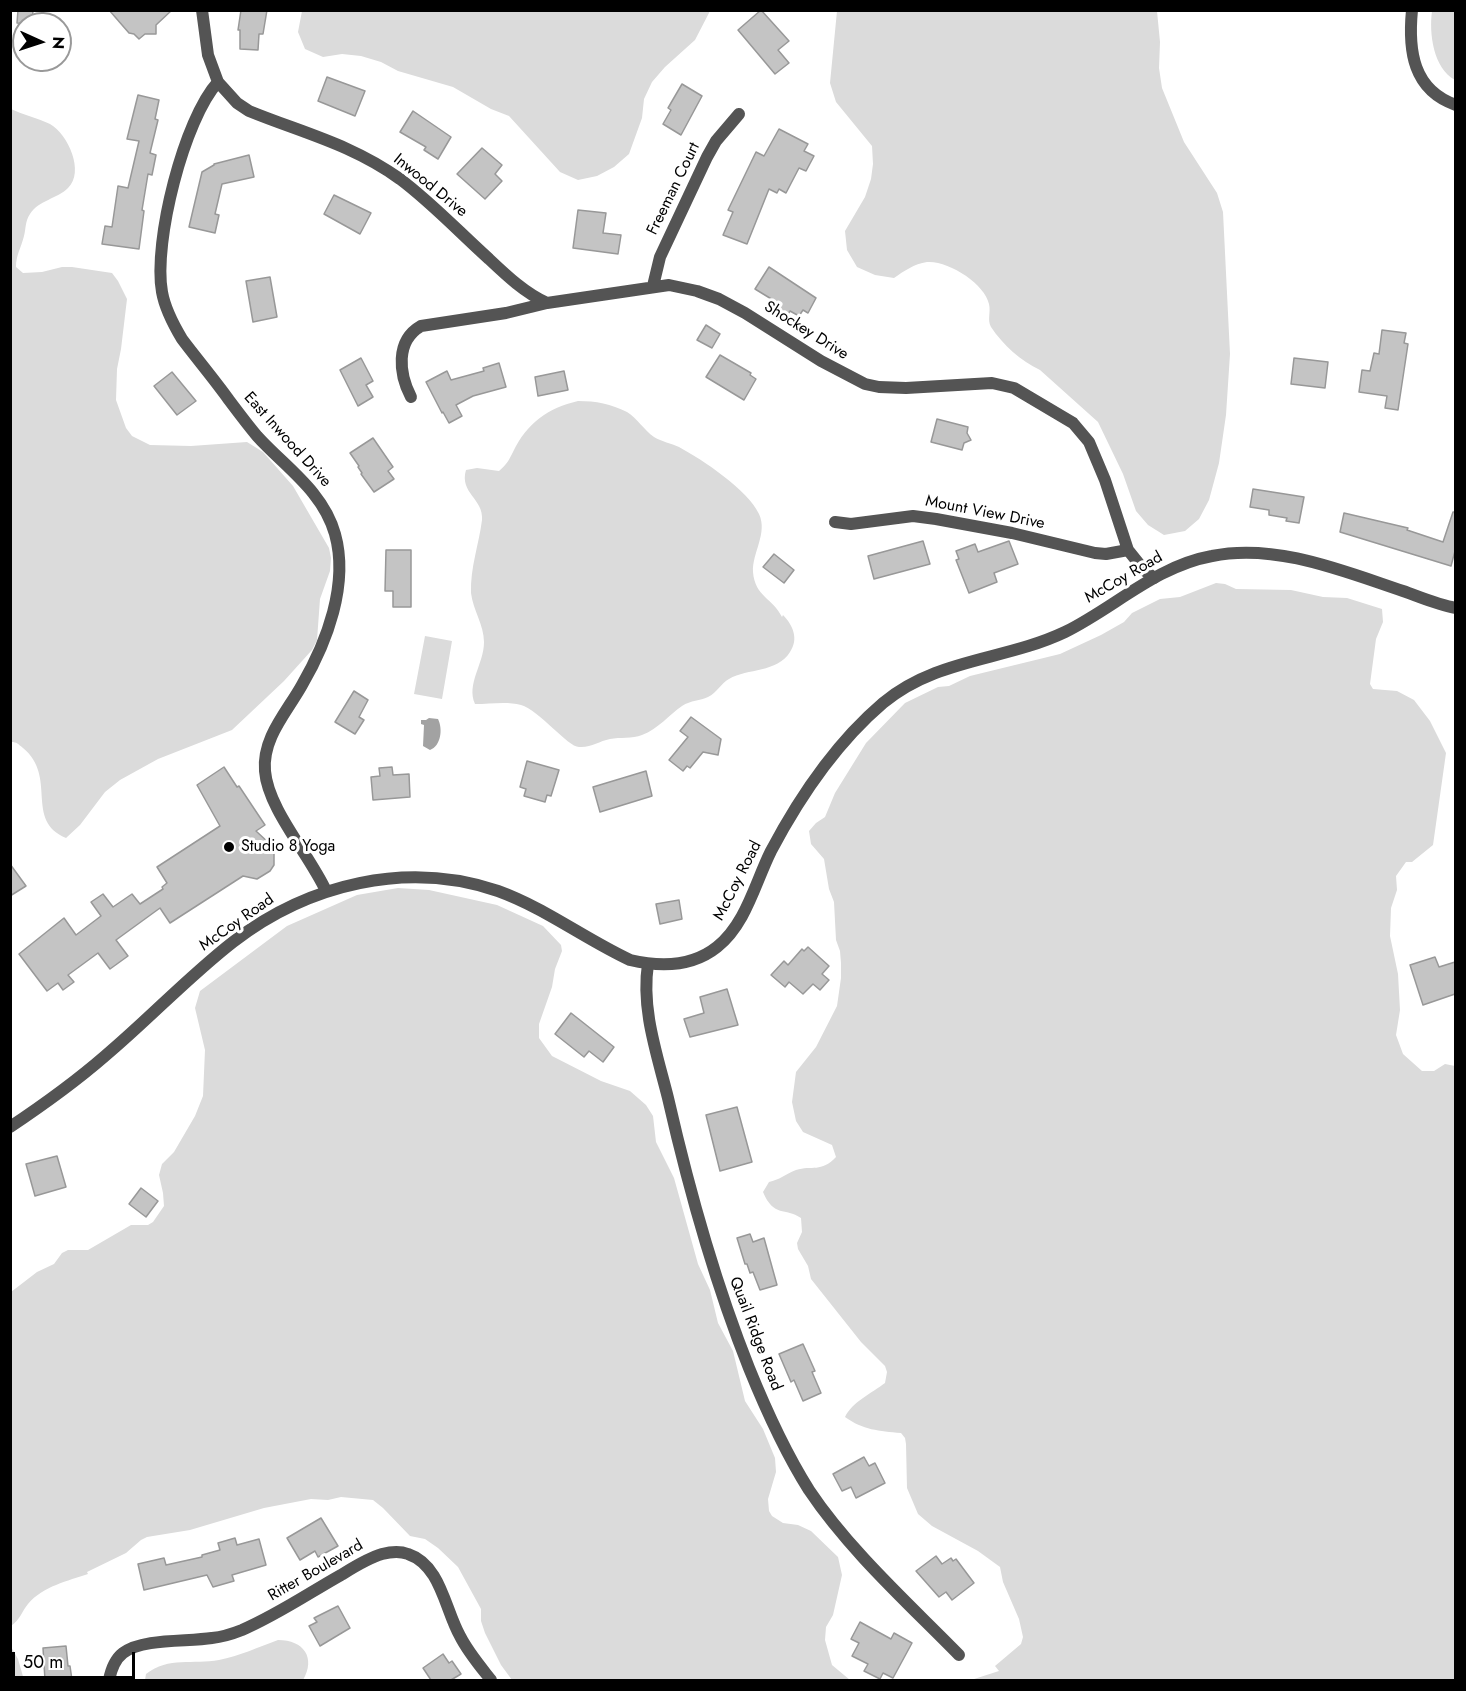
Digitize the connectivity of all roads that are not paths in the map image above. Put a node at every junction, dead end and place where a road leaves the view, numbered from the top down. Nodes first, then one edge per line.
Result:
1 (202, 10) edge
2 (1412, 10) edge
3 (218, 82) junction
4 (1455, 105) edge
5 (739, 114) dead end
6 (653, 286) junction
7 (548, 303) junction
8 (411, 397) dead end
9 (835, 522) dead end
10 (1128, 550) junction
11 (1154, 578) junction
12 (1455, 608) edge
13 (326, 891) junction
14 (648, 964) junction
15 (10, 1126) edge
16 (959, 1655) dead end
17 (109, 1680) edge
18 (491, 1680) edge

1 - 3 street
2 - 4 street
3 - 7 street, Inwood Drive
3 - 13 street, East Inwood Drive
5 - 6 street, Freeman Court
6 - 7 street, Shockey Drive
6 - 10 street, Shockey Drive
7 - 8 street, Shockey Drive
9 - 10 street, Mount View Drive
10 - 11 street, Shockey Drive
11 - 12 street, McCoy Road
11 - 14 street, McCoy Road
13 - 14 street, McCoy Road
13 - 15 street, McCoy Road
14 - 16 street, Quail Ridge Road
17 - 18 street, Ritter Boulevard

